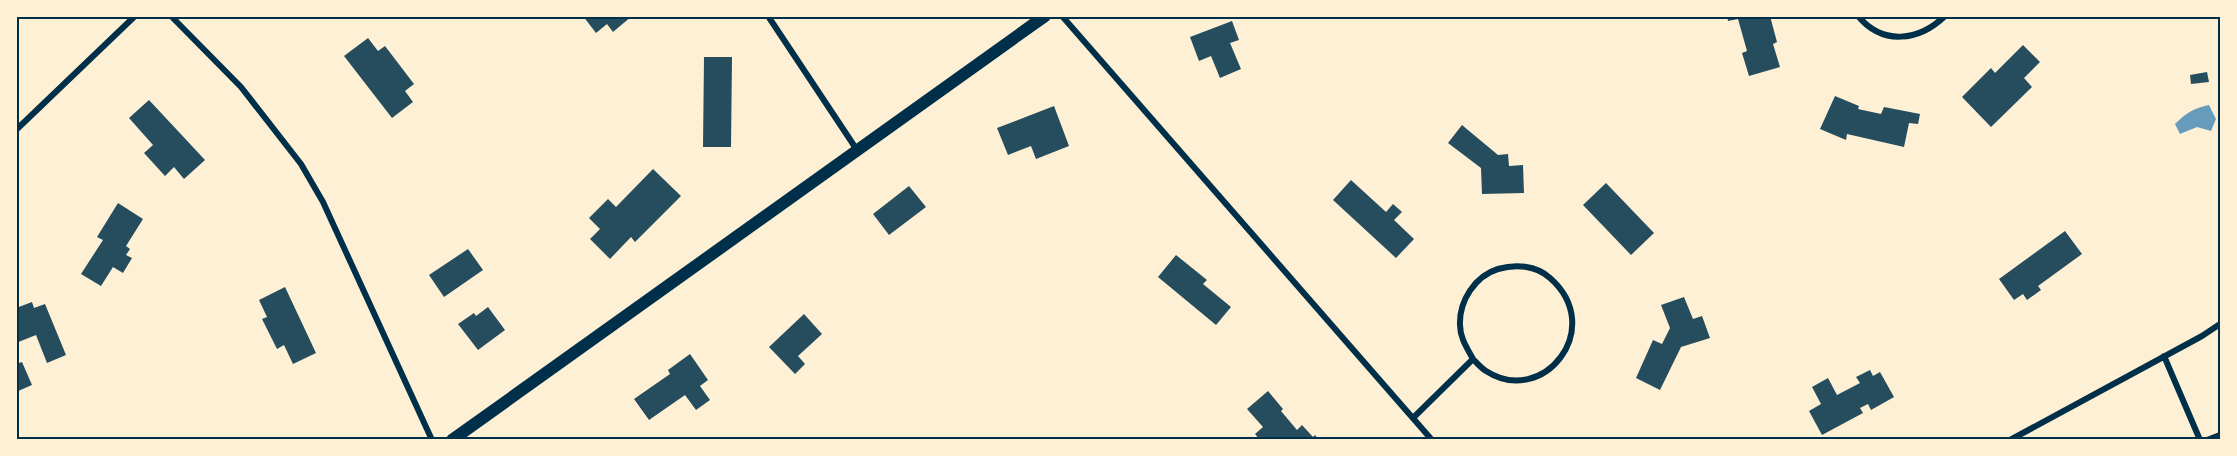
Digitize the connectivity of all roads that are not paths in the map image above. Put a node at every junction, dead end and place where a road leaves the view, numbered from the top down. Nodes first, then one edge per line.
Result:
1 (135, 16) edge
2 (171, 16) edge
3 (768, 16) edge
4 (1045, 16) edge
5 (1062, 16) edge
6 (1858, 16) edge
7 (1945, 16) edge
8 (16, 130) edge
9 (857, 150) junction
10 (2220, 324) edge
11 (2164, 356) junction
12 (1473, 359) junction
13 (1413, 418) junction
14 (2220, 435) edge
15 (432, 440) edge
16 (452, 440) edge
17 (1432, 440) edge
18 (2010, 440) edge
19 (2200, 440) edge
20 (2207, 440) edge

1 - 8 street
2 - 15 street
3 - 9 street
4 - 9 main road
5 - 13 street
6 - 7 street
9 - 16 main road
10 - 11 street
11 - 18 street
11 - 19 street
12 - 12 street
12 - 13 street
13 - 17 street
14 - 20 street

